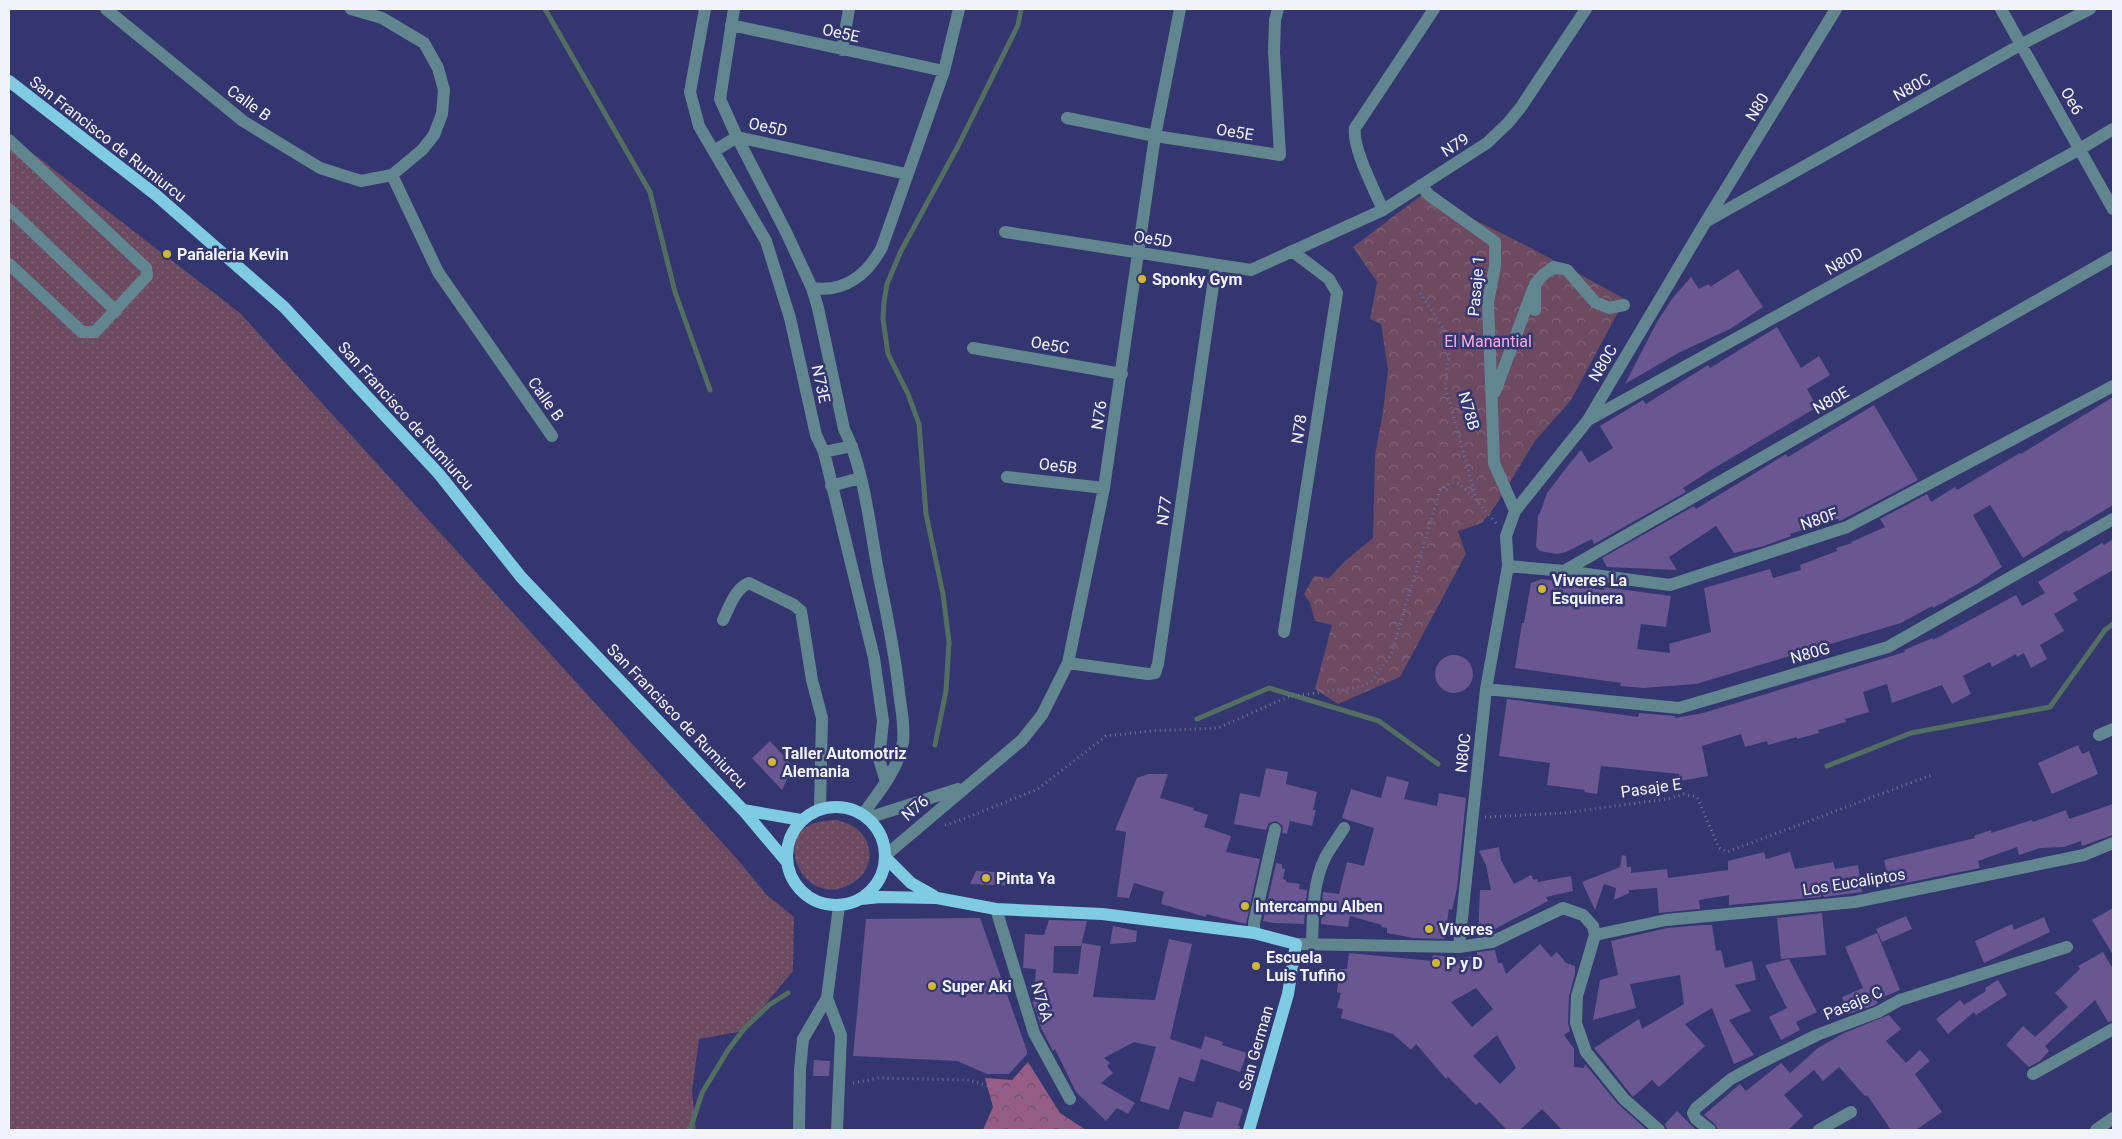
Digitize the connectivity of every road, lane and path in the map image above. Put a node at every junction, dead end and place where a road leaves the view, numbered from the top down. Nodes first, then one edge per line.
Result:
1 (106, 9) edge
2 (351, 9) edge
3 (706, 9) edge
4 (734, 9) edge
5 (849, 9) edge
6 (959, 9) edge
7 (1180, 9) edge
8 (1278, 9) edge
9 (1434, 9) edge
10 (1586, 9) edge
11 (1836, 9) edge
12 (2001, 9) edge
13 (2090, 9) edge
14 (731, 25) junction
15 (2022, 44) junction
16 (842, 50) junction
17 (944, 71) junction
18 (9, 81) edge
19 (1067, 118) dead end
20 (2113, 129) edge
21 (1155, 136) junction
22 (737, 137) junction
23 (9, 140) edge
24 (2080, 150) junction
25 (714, 151) junction
26 (906, 174) junction
27 (392, 175) junction
28 (1421, 186) junction
29 (9, 209) edge
30 (2113, 209) edge
31 (1383, 210) junction
32 (1705, 222) junction
33 (1006, 232) dead end
34 (1292, 251) junction
35 (1139, 253) junction
36 (2113, 257) edge
37 (9, 264) edge
38 (1216, 265) junction
39 (1535, 284) junction
40 (812, 288) junction
41 (1420, 293) dead end
42 (1624, 305) dead end
43 (1536, 310) dead end
44 (116, 311) junction
45 (973, 348) dead end
46 (1122, 374) junction
47 (2113, 386) edge
48 (1492, 400) junction
49 (1588, 420) junction
50 (552, 436) dead end
51 (852, 446) junction
52 (824, 452) junction
53 (1008, 477) dead end
54 (860, 478) junction
55 (831, 486) junction
56 (1104, 488) junction
57 (1477, 501) junction
58 (1515, 511) junction
59 (2113, 519) edge
60 (1506, 536) junction
61 (1508, 566) junction
62 (1564, 570) junction
63 (723, 620) dead end
64 (1284, 632) dead end
65 (895, 656) junction
66 (874, 658) junction
67 (1068, 663) junction
68 (1486, 689) junction
69 (2113, 728) edge
70 (2099, 735) dead end
71 (1934, 774) dead end
72 (886, 782) junction
73 (965, 787) junction
74 (820, 808) junction
75 (743, 810) junction
76 (866, 816) junction
77 (1472, 818) junction
78 (801, 820) junction
79 (944, 825) dead end
80 (1344, 828) dead end
81 (1275, 829) dead end
82 (2113, 843) edge
83 (886, 856) junction
84 (786, 861) junction
85 (936, 898) junction
86 (861, 899) junction
87 (839, 906) junction
88 (996, 909) junction
89 (1254, 934) junction
90 (1595, 935) junction
91 (1296, 944) junction
92 (1312, 944) junction
93 (1459, 947) junction
94 (2066, 947) dead end
95 (827, 998) junction
96 (2113, 1029) edge
97 (2033, 1074) dead end
98 (838, 1087) junction
99 (1070, 1099) dead end
100 (1851, 1112) dead end
101 (2113, 1118) edge
102 (799, 1130) edge
103 (837, 1130) edge
104 (1069, 1130) edge
105 (1249, 1130) edge
106 (1659, 1130) edge
107 (1710, 1130) edge
108 (1819, 1130) edge
109 (2096, 1130) edge

1 - 27 street, Calle B
2 - 27 street, Calle B
3 - 25 street, N73E
4 - 14 street, N73E
5 - 16 street
6 - 17 street
7 - 21 street, N76
8 - 21 street, Oe5E
9 - 31 street
10 - 28 street, N79
11 - 32 street, N80
12 - 15 street, Oe6
13 - 15 street, N80C
14 - 16 street, Oe5E
14 - 22 street, N73E
15 - 24 street, Oe6
15 - 32 street, N80C
16 - 17 street, Oe5E
17 - 26 street
18 - 75 main road, San Francisco de Rumiurcu
19 - 21 street, Oe5E
20 - 24 street, N80D
21 - 35 street, N76
22 - 25 street, Oe5D
22 - 26 street, Oe5D
22 - 40 street, N73E
23 - 44 street
24 - 30 street, Oe6
24 - 49 street, N80D
25 - 52 street, N73E
26 - 40 street
27 - 50 street, Calle B
28 - 31 street, N79
28 - 48 street, Pasaje 1
29 - 44 street
31 - 34 street, N79
32 - 49 street, N80C
33 - 35 street, Oe5D
34 - 38 street, Oe5D
34 - 64 street, N78
35 - 38 street, Oe5D
35 - 46 street, N76
36 - 62 street, N80E
37 - 44 street
38 - 67 street, N77
39 - 42 street
39 - 43 street
39 - 48 street
40 - 51 street, N73E
41 - 57 path, N78B
45 - 46 street, Oe5C
46 - 56 street, N76
47 - 62 street, N80F
48 - 58 street, Pasaje 1
49 - 58 street, N80C
51 - 52 street
51 - 54 street, N73E
52 - 55 street, N73E
53 - 56 street, Oe5B
54 - 55 street
54 - 65 street, N73E
55 - 66 street, N73E
56 - 67 street, N76
57 - 60 path, N78B
57 - 79 path
58 - 60 street, N80C
59 - 68 street, N80G
60 - 61 street, N80C
61 - 62 street, N80F
61 - 68 street, N80C
63 - 74 street
65 - 66 street
65 - 72 street, N73E
66 - 72 street, N73E
67 - 73 street, N76
68 - 77 street, N80C
69 - 70 street
71 - 77 path, Pasaje E
72 - 76 street, N73E
73 - 76 street, N76
73 - 83 street, N76
74 - 76 main road
74 - 78 main road
75 - 78 main road, San Francisco de Rumiurcu
75 - 84 main road, San Francisco de Rumiurcu
76 - 83 main road
77 - 93 street, N80C
78 - 84 main road
80 - 92 street
81 - 89 street
82 - 90 street, Los Eucaliptos
83 - 85 main road
83 - 86 main road
84 - 87 main road
85 - 86 main road
85 - 88 main road
86 - 87 main road
87 - 95 street
88 - 89 main road
88 - 99 street, N76A
89 - 91 main road
90 - 93 street
90 - 106 street
91 - 92 street
91 - 105 main road, San German
92 - 93 street
94 - 107 street, Pasaje C
95 - 98 street
95 - 102 street
96 - 97 street
98 - 103 street
98 - 104 path
100 - 108 street
101 - 109 street

